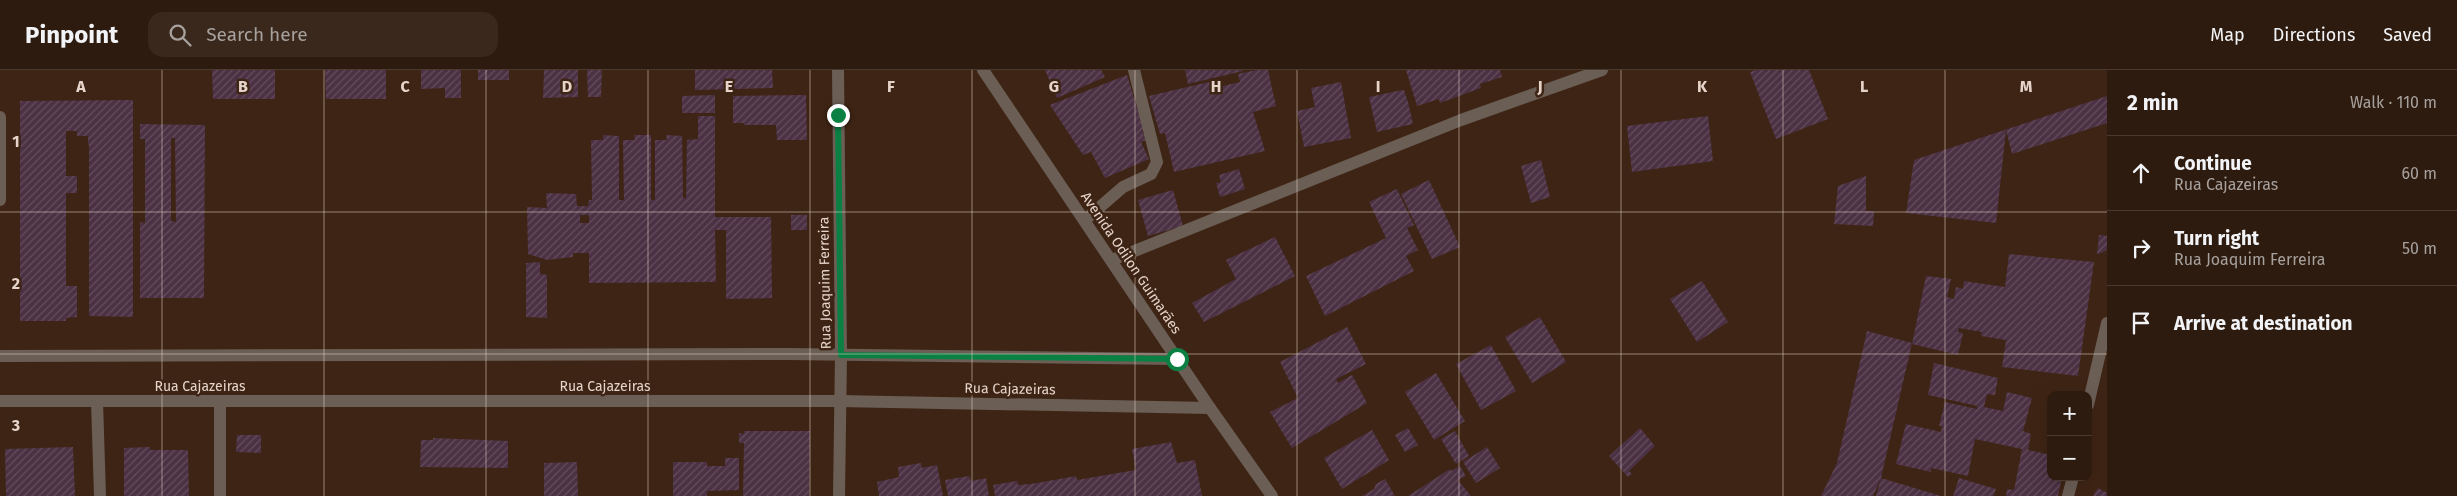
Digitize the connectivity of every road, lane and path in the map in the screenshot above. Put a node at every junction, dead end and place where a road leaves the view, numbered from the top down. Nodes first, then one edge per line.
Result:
1 (838, 70) edge
2 (983, 70) edge
3 (1134, 70) edge
4 (1602, 70) edge
5 (0, 117) edge
6 (0, 200) edge
7 (1085, 220) junction
8 (1112, 260) junction
9 (2107, 323) edge
10 (841, 355) junction
11 (0, 356) edge
12 (1177, 359) junction
13 (2091, 391) edge
14 (0, 401) edge
15 (98, 401) junction
16 (220, 401) junction
17 (839, 401) junction
18 (1210, 408) junction
19 (2071, 481) edge
20 (100, 496) edge
21 (220, 496) edge
22 (839, 496) edge
23 (1272, 496) edge
24 (2068, 496) edge

1 - 10 street, Rua Joaquim Ferreira
2 - 7 street, Avenida Odilon Guimarães
3 - 7 street
4 - 8 street
5 - 6 street
7 - 8 street, Avenida Odilon Guimarães
8 - 12 street, Avenida Odilon Guimarães
9 - 13 street
10 - 11 street
10 - 12 street
10 - 17 street, Rua Joaquim Ferreira
12 - 18 street, Avenida Odilon Guimarães
14 - 15 street, Rua Cajazeiras
15 - 16 street, Rua Cajazeiras
15 - 20 street
16 - 17 street, Rua Cajazeiras
16 - 21 street
17 - 18 street, Rua Cajazeiras
17 - 22 street, Rua Joaquim Ferreira
18 - 23 street, Avenida Odilon Guimarães
19 - 24 street

